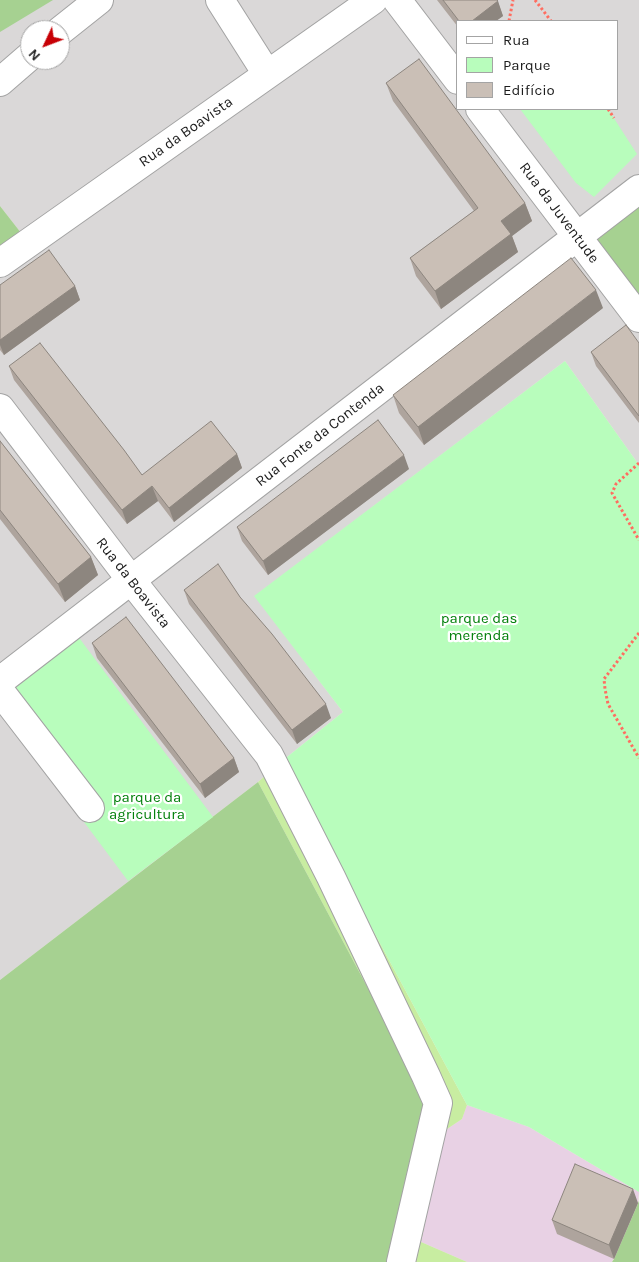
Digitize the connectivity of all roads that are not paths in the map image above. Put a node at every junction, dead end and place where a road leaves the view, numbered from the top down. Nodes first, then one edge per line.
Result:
1 (99, 0) edge
2 (220, 0) edge
3 (372, 0) edge
4 (397, 0) edge
5 (70, 22) edge
6 (20, 65) edge
7 (267, 74) junction
8 (456, 77) edge
9 (0, 82) edge
10 (481, 110) edge
11 (639, 189) edge
12 (578, 237) junction
13 (0, 263) edge
14 (639, 318) edge
15 (0, 408) edge
16 (131, 580) junction
17 (0, 681) edge
18 (0, 691) edge
19 (90, 808) dead end
20 (401, 1262) edge

1 - 5 street
2 - 7 street
3 - 7 street, Rua da Boavista
4 - 8 street
6 - 9 street
7 - 13 street, Rua da Boavista
10 - 12 street, Rua da Juventude
11 - 12 street, Rua Fonte da Contenda
12 - 14 street, Rua da Juventude
12 - 16 street, Rua Fonte da Contenda
15 - 16 street, Rua da Boavista
16 - 17 street, Rua Fonte da Contenda
16 - 20 street, Rua da Boavista
18 - 19 street

